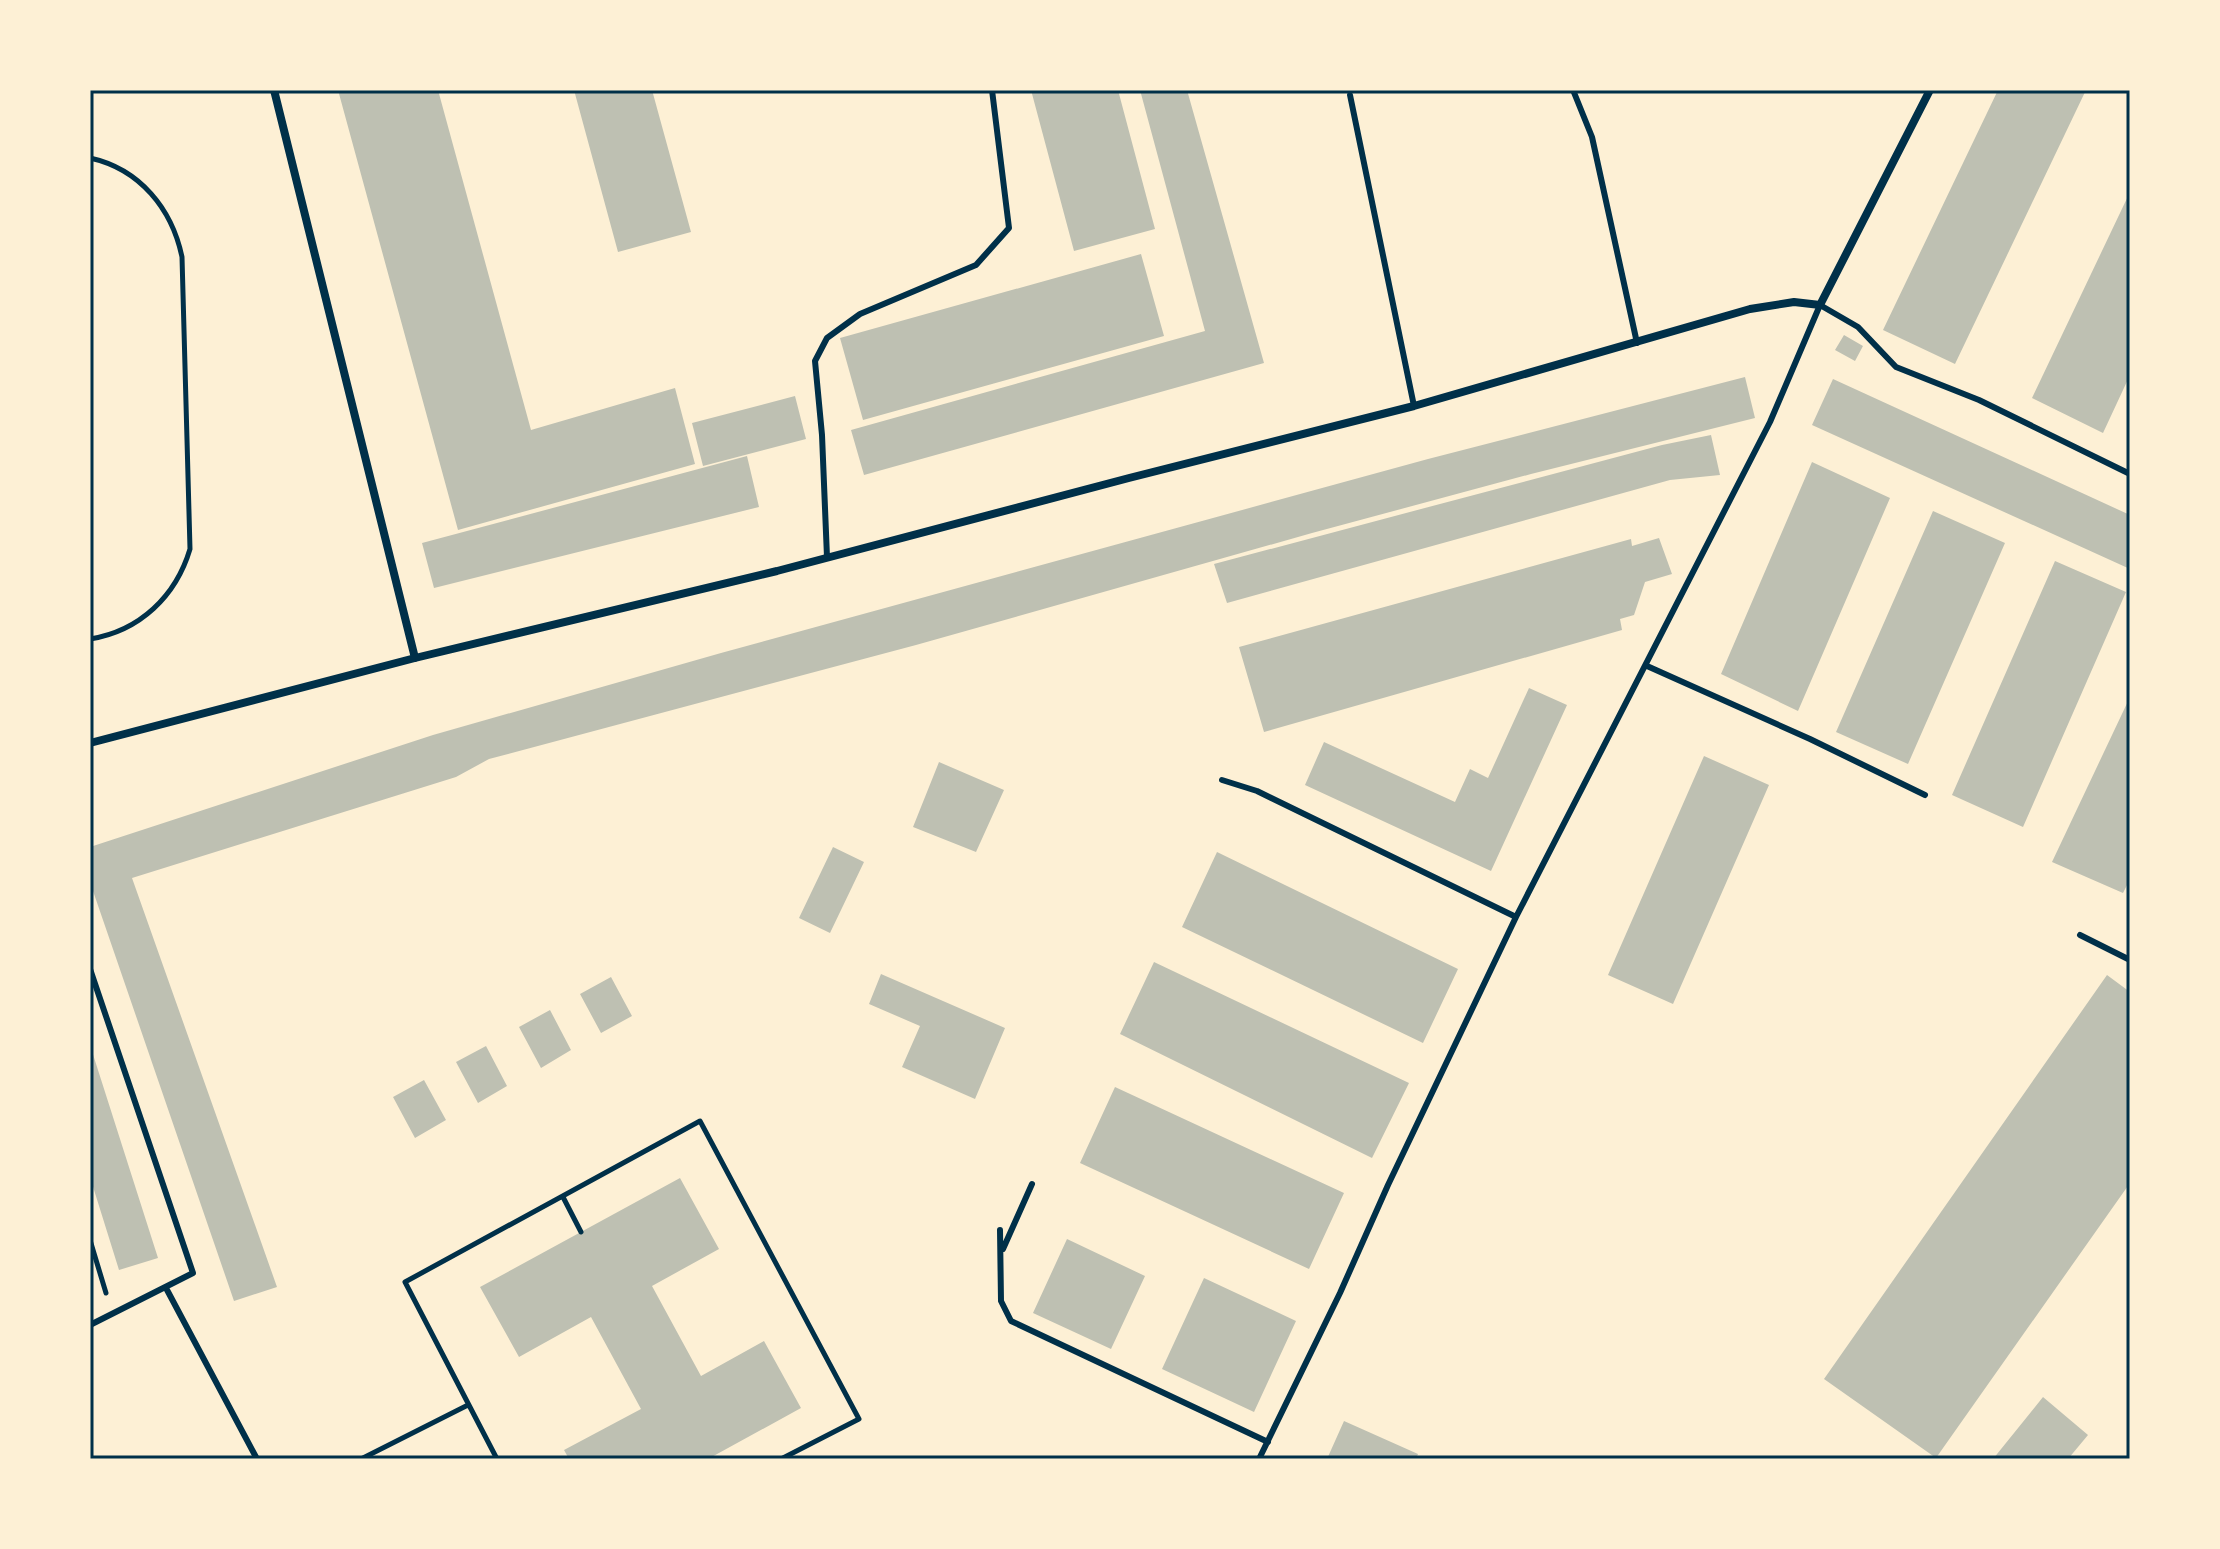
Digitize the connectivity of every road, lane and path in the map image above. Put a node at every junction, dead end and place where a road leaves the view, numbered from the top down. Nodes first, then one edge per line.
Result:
1 (274, 90) edge
2 (992, 90) edge
3 (1573, 90) edge
4 (1930, 90) edge
5 (1350, 95) dead end
6 (90, 158) edge
7 (1820, 305) junction
8 (1637, 343) junction
9 (1414, 406) junction
10 (2130, 474) edge
11 (827, 557) junction
12 (90, 639) edge
13 (415, 658) junction
14 (1647, 666) junction
15 (90, 743) edge
16 (1222, 780) dead end
17 (1925, 795) dead end
18 (1516, 917) junction
19 (2080, 935) dead end
20 (2130, 960) edge
21 (90, 969) edge
22 (1032, 1184) dead end
23 (563, 1197) junction
24 (1000, 1230) dead end
25 (581, 1232) dead end
26 (90, 1240) edge
27 (1001, 1252) junction
28 (166, 1288) junction
29 (112, 1313) junction
30 (90, 1325) edge
31 (468, 1405) junction
32 (1268, 1442) junction
33 (257, 1459) edge
34 (361, 1459) edge
35 (497, 1459) edge
36 (781, 1459) edge
37 (1259, 1459) edge

1 - 13 street
2 - 11 lane
3 - 8 lane
4 - 7 street
5 - 9 lane
6 - 12 path
7 - 8 street
7 - 10 lane
7 - 14 lane
8 - 9 street
9 - 11 street
11 - 13 street
13 - 15 street
14 - 17 lane
14 - 18 lane
16 - 18 lane
18 - 32 lane
19 - 20 lane
21 - 28 lane
22 - 27 lane
23 - 25 path
23 - 31 path
23 - 36 path
24 - 27 lane
26 - 29 path
27 - 32 lane
28 - 29 lane
28 - 33 lane
29 - 30 lane
31 - 34 path
31 - 35 path
32 - 37 lane

